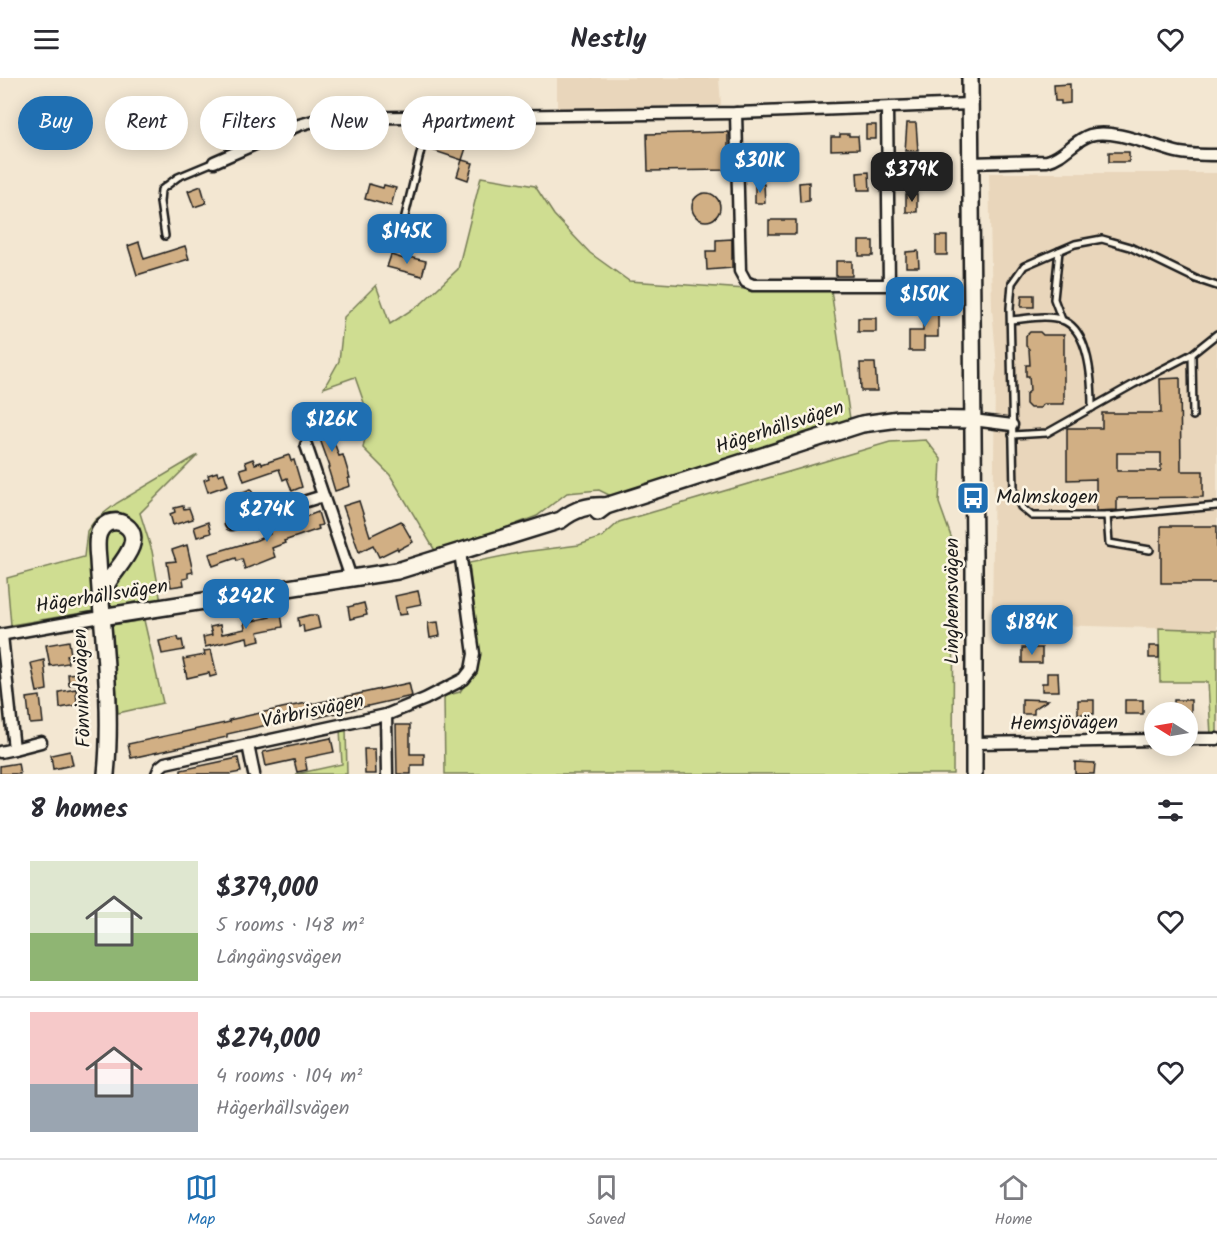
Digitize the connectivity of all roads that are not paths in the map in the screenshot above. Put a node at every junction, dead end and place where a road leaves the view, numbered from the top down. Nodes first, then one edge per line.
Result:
1 (970, 78) edge
2 (970, 104) junction
3 (887, 108) junction
4 (736, 113) junction
5 (536, 116) edge
6 (401, 117) edge
7 (421, 150) edge
8 (1217, 155) edge
9 (214, 162) joint
10 (970, 163) junction
11 (165, 236) dead end
12 (398, 245) dead end
13 (1059, 251) junction
14 (889, 285) junction
15 (1217, 286) edge
16 (949, 288) dead end
17 (1011, 320) junction
18 (1062, 320) junction
19 (1217, 334) edge
20 (1192, 354) junction
21 (1092, 408) junction
22 (1193, 416) dead end
23 (973, 420) junction
24 (1012, 430) junction
25 (306, 445) dead end
26 (323, 496) junction
27 (1217, 506) edge
28 (1107, 516) junction
29 (231, 524) dead end
30 (1150, 550) dead end
31 (460, 552) junction
32 (351, 578) junction
33 (100, 599) dead end
34 (101, 617) junction
35 (1, 635) edge
36 (386, 715) junction
37 (1198, 739) edge
38 (1217, 739) edge
39 (1144, 740) edge
40 (41, 742) dead end
41 (974, 743) junction
42 (248, 745) junction
43 (14, 749) junction
44 (0, 752) edge
45 (106, 774) edge
46 (157, 774) edge
47 (254, 774) edge
48 (387, 774) edge
49 (974, 774) edge

1 - 2 street, Linghemsvägen
2 - 3 street
2 - 10 street, Linghemsvägen
3 - 4 street
3 - 14 street
4 - 5 street
4 - 14 street
6 - 9 street
7 - 12 lane
8 - 10 street
9 - 11 lane
10 - 23 street, Linghemsvägen
13 - 15 lane
13 - 17 lane
13 - 18 lane
14 - 16 street
17 - 18 lane
17 - 24 lane
18 - 21 lane
19 - 20 lane
20 - 21 lane
20 - 22 lane
21 - 24 lane
23 - 24 street
23 - 31 street, Hägerhällsvägen
23 - 41 street, Linghemsvägen
24 - 28 lane
25 - 26 street
26 - 29 street
26 - 32 street
27 - 28 lane
28 - 30 lane
31 - 32 street, Hägerhällsvägen
31 - 36 street, Vårbrisvägen
32 - 34 street, Hägerhällsvägen
33 - 34 street, Fönvindsvägen
34 - 35 street, Hägerhällsvägen
34 - 45 street, Fönvindsvägen
35 - 43 street, Hägerhällsvägen
36 - 42 street, Vårbrisvägen
36 - 48 street, Vårbrisvägen
37 - 38 street
39 - 41 street, Hemsjövägen
40 - 43 street
41 - 49 street, Linghemsvägen
42 - 46 street, Vårbrisvägen
42 - 47 street, Vårbrisvägen
43 - 44 street

